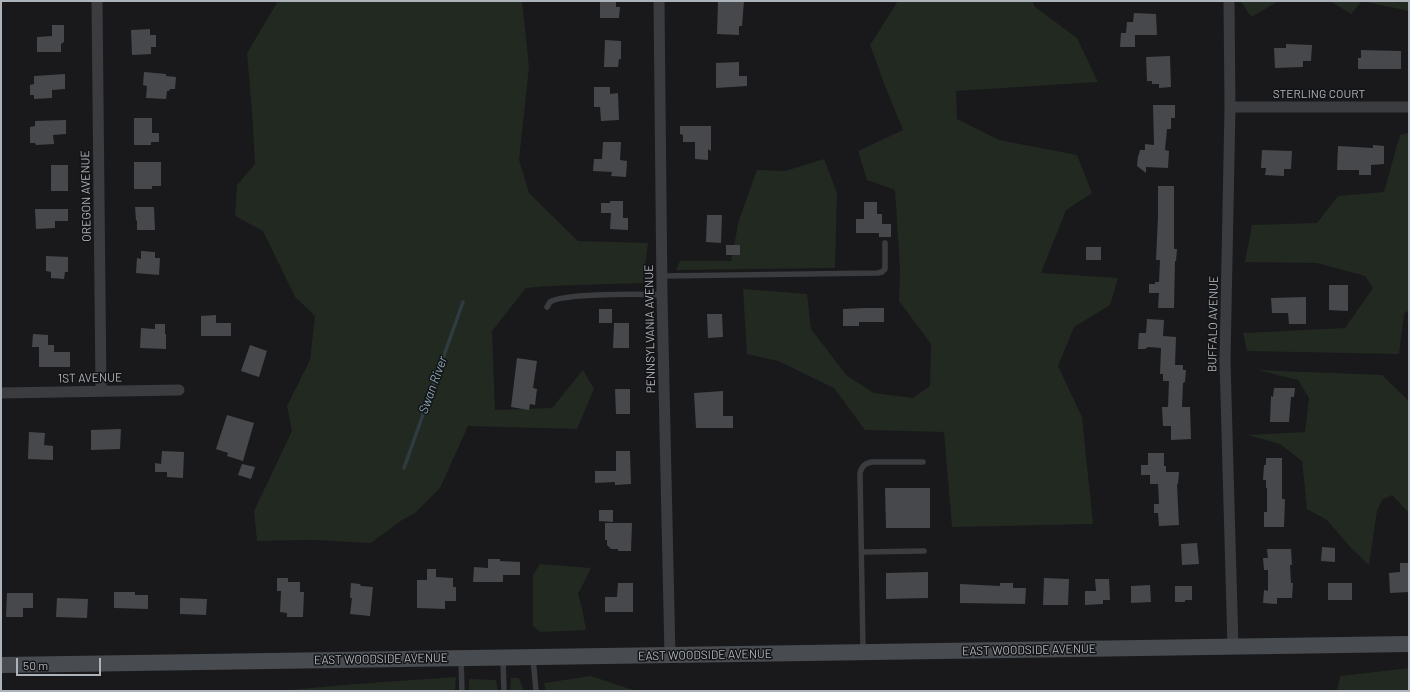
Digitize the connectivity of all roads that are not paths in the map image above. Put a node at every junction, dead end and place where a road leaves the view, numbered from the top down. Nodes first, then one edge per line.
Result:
1 (97, 1) edge
2 (659, 1) edge
3 (1229, 1) edge
4 (1230, 107) junction
5 (1409, 107) edge
6 (885, 243) dead end
7 (662, 276) junction
8 (662, 295) junction
9 (547, 307) dead end
10 (101, 390) junction
11 (179, 390) dead end
12 (1, 393) edge
13 (923, 462) dead end
14 (924, 551) dead end
15 (862, 552) junction
16 (1409, 644) edge
17 (1233, 647) junction
18 (863, 652) junction
19 (670, 656) junction
20 (533, 657) junction
21 (461, 658) junction
22 (503, 658) junction
23 (1, 665) edge
24 (462, 691) edge
25 (504, 691) edge
26 (536, 691) edge

1 - 10 street, OREGON AVENUE
2 - 7 street, PENNSYLVANIA AVENUE
3 - 4 street, BUFFALO AVENUE
4 - 5 street, STERLING COURT
4 - 17 street, BUFFALO AVENUE
6 - 7 lane
7 - 8 street, PENNSYLVANIA AVENUE
8 - 9 lane
8 - 19 street, PENNSYLVANIA AVENUE
10 - 11 street, 1ST AVENUE
10 - 12 street, 1ST AVENUE
13 - 15 lane
14 - 15 lane
15 - 18 lane
16 - 17 main road, EAST WOODSIDE AVENUE
17 - 18 main road, EAST WOODSIDE AVENUE
18 - 19 main road, EAST WOODSIDE AVENUE
19 - 20 main road, EAST WOODSIDE AVENUE
20 - 22 main road, EAST WOODSIDE AVENUE
20 - 26 lane
21 - 22 main road, EAST WOODSIDE AVENUE
21 - 23 main road, EAST WOODSIDE AVENUE
21 - 24 lane
22 - 25 lane

